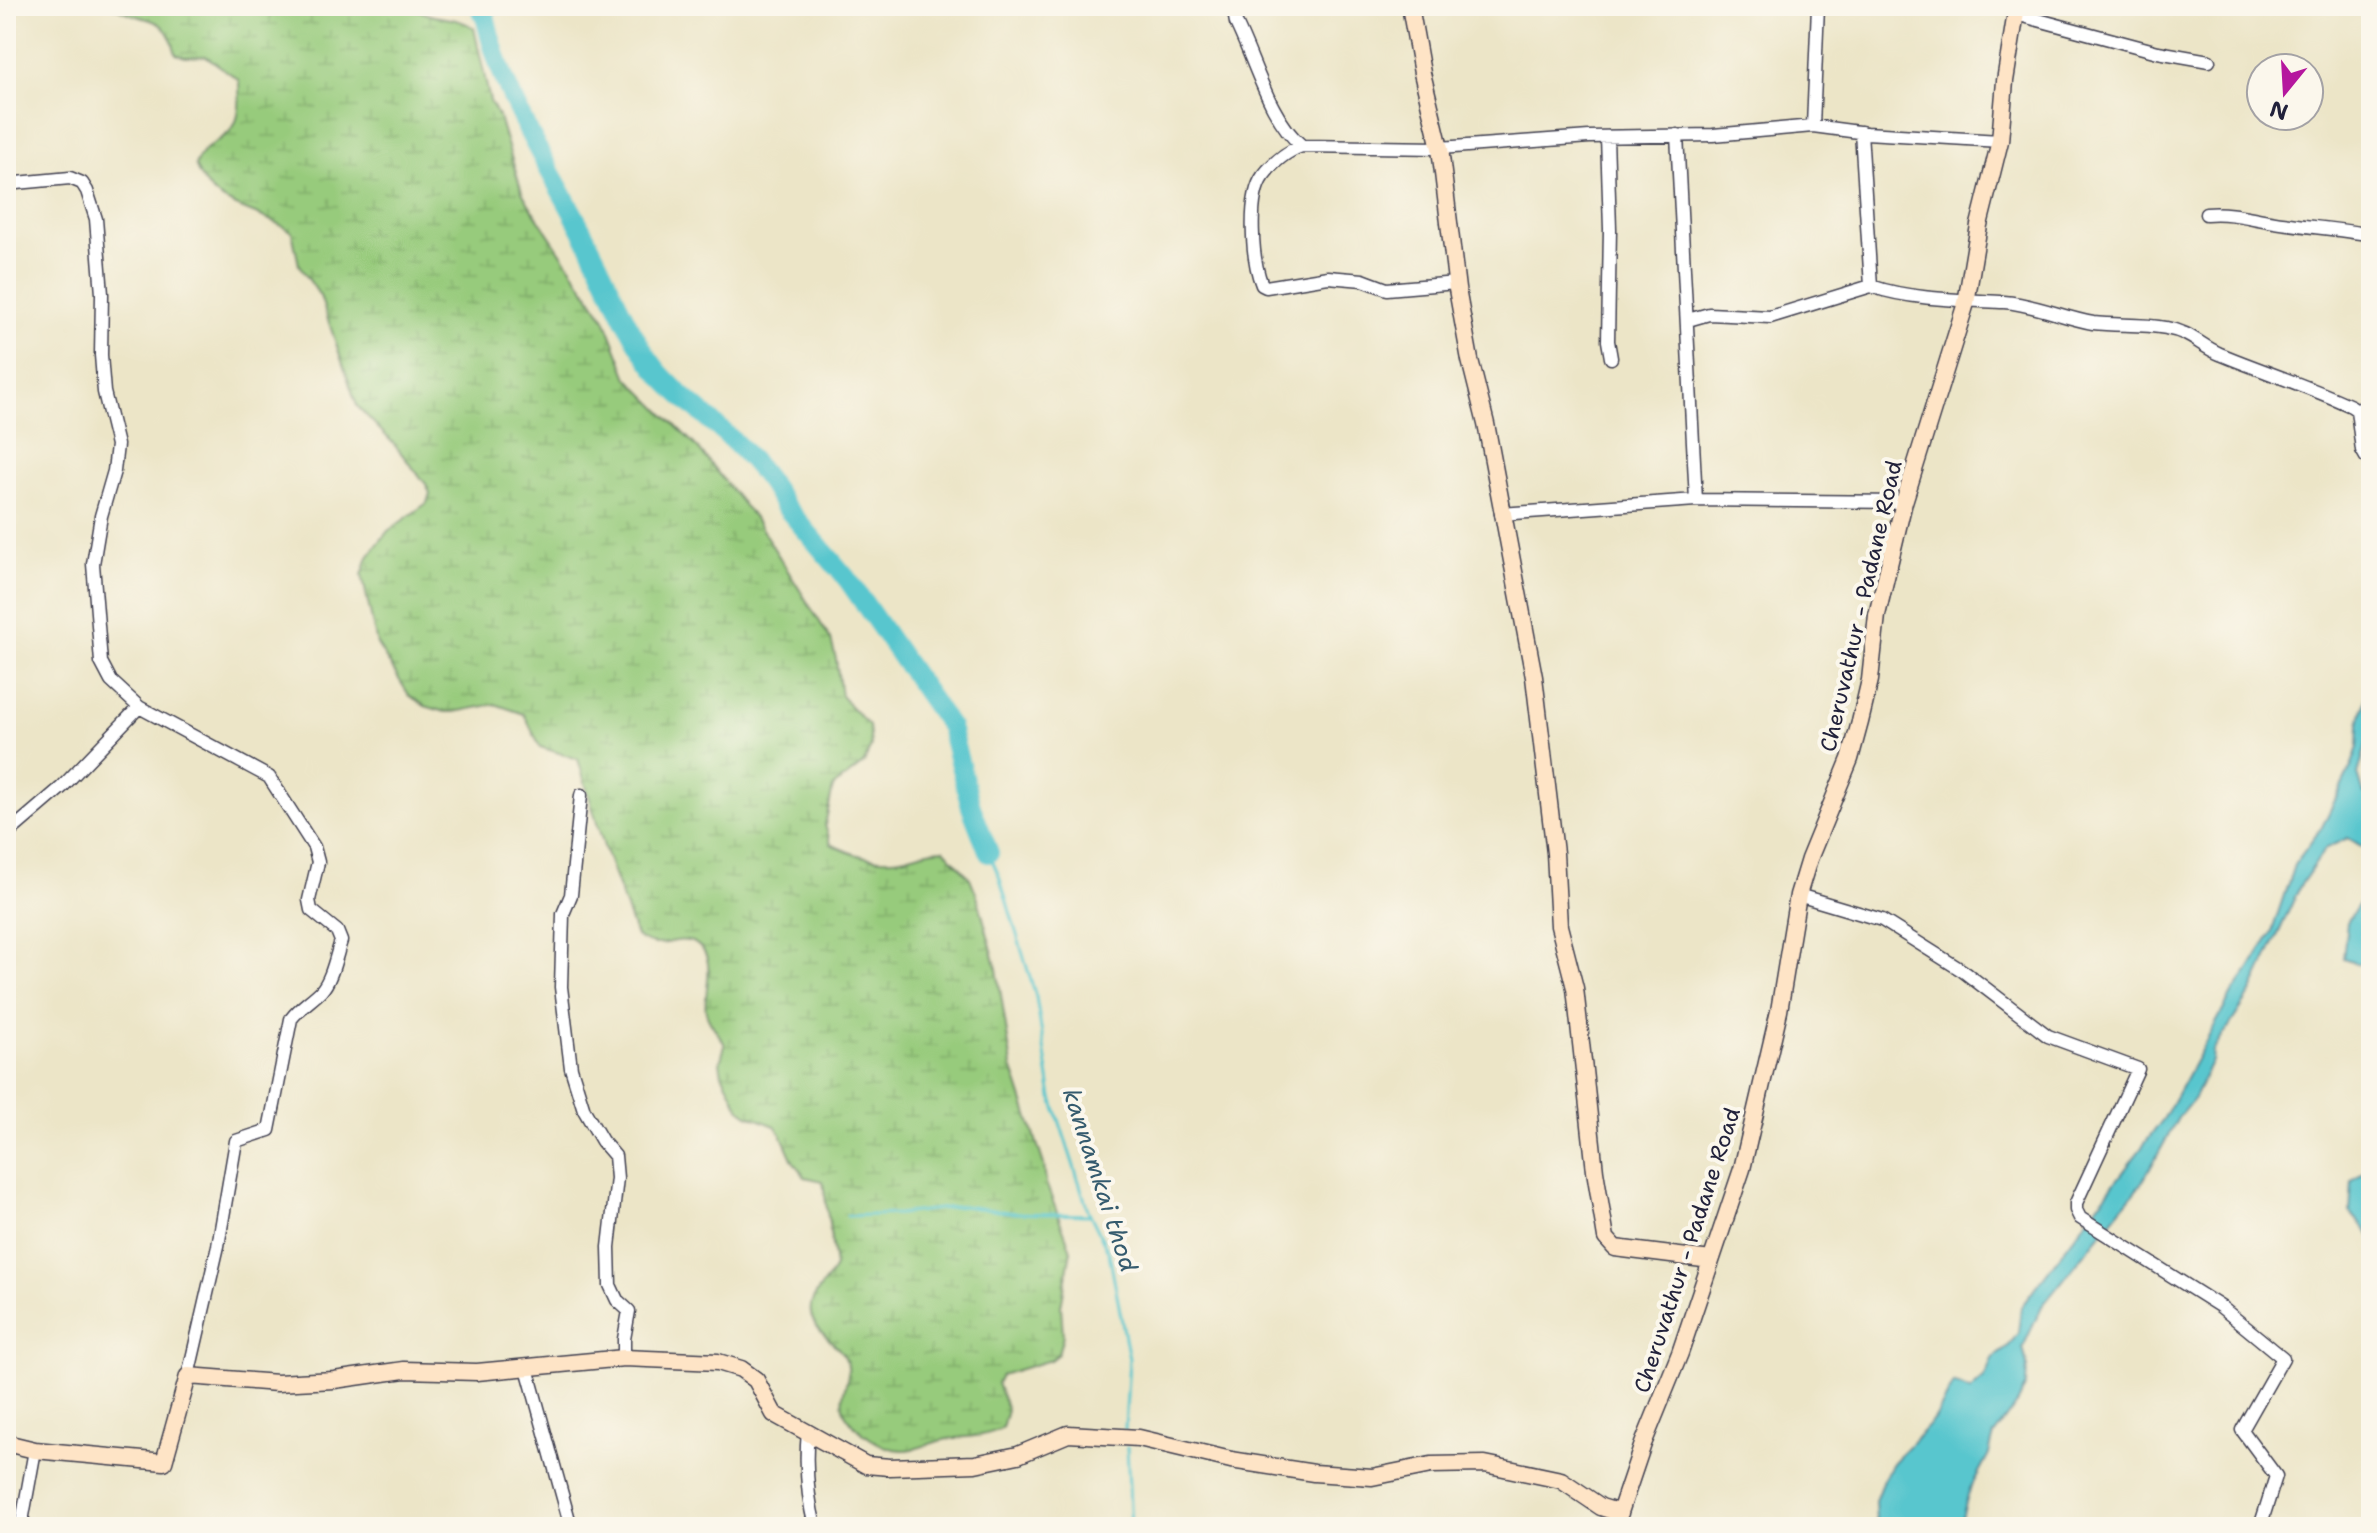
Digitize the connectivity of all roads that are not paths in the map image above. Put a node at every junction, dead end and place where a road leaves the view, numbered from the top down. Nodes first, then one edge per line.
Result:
1 (1233, 6) edge
2 (1410, 6) edge
3 (1818, 6) edge
4 (2016, 10) edge
5 (2209, 61) dead end
6 (1813, 126) junction
7 (1861, 132) junction
8 (1677, 135) junction
9 (1607, 137) junction
10 (2000, 141) junction
11 (1302, 146) junction
12 (1440, 148) junction
13 (6, 184) edge
14 (2206, 214) dead end
15 (2371, 235) edge
16 (1456, 283) junction
17 (1871, 286) junction
18 (1966, 303) junction
19 (1688, 320) junction
20 (1611, 358) dead end
21 (2371, 401) edge
22 (2357, 410) junction
23 (2371, 458) edge
24 (1696, 500) junction
25 (1904, 502) junction
26 (1501, 514) junction
27 (139, 707) junction
28 (581, 795) dead end
29 (6, 835) edge
30 (1798, 895) junction
31 (1711, 1260) junction
32 (624, 1358) junction
33 (527, 1368) junction
34 (188, 1376) junction
35 (808, 1431) junction
36 (6, 1443) edge
37 (35, 1450) junction
38 (1617, 1520) edge
39 (21, 1527) edge
40 (571, 1527) edge
41 (815, 1527) edge
42 (2260, 1527) edge

1 - 11 street
2 - 12 street
3 - 6 street
4 - 5 street
4 - 10 street, Cheruvathur - Padane Road
6 - 7 street
6 - 8 street
7 - 10 street
7 - 17 street
8 - 9 street
8 - 19 street
9 - 12 street
9 - 20 street
10 - 18 street, Cheruvathur - Padane Road
11 - 12 street
11 - 16 street
12 - 16 street
13 - 27 street
14 - 15 street
16 - 26 street
17 - 18 street
17 - 19 street
18 - 22 street
18 - 25 street, Cheruvathur - Padane Road
19 - 24 street
21 - 22 street
22 - 23 street
24 - 25 street
24 - 26 street
25 - 30 street, Cheruvathur - Padane Road
26 - 31 street
27 - 29 street
27 - 34 street
28 - 32 street
30 - 31 street, Cheruvathur - Padane Road
30 - 42 street
31 - 38 street, Cheruvathur - Padane Road
32 - 33 street
32 - 35 street
33 - 34 street
33 - 40 street
34 - 37 street
35 - 38 street
35 - 41 street
36 - 37 street
37 - 39 street

